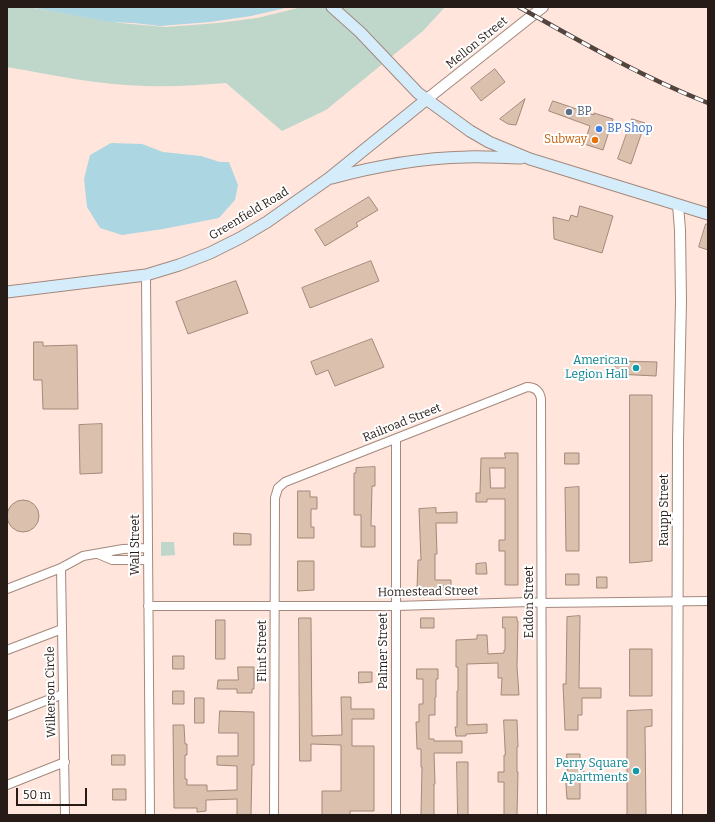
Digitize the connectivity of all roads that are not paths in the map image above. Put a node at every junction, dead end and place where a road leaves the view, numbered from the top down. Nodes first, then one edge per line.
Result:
1 (332, 7) edge
2 (543, 7) edge
3 (427, 99) junction
4 (530, 159) junction
5 (328, 179) junction
6 (678, 205) junction
7 (708, 214) edge
8 (146, 274) junction
9 (7, 292) edge
10 (537, 390) joint
11 (396, 439) junction
12 (278, 488) joint
13 (148, 548) junction
14 (98, 554) junction
15 (148, 560) junction
16 (61, 568) junction
17 (7, 589) edge
18 (678, 601) junction
19 (708, 601) edge
20 (542, 603) junction
21 (148, 606) junction
22 (275, 606) junction
23 (396, 606) junction
24 (62, 629) junction
25 (7, 650) edge
26 (63, 694) junction
27 (7, 716) edge
28 (65, 762) junction
29 (7, 784) edge
30 (65, 815) edge
31 (150, 815) edge
32 (274, 815) edge
33 (396, 815) edge
34 (542, 815) edge
35 (677, 815) edge

1 - 3 main road
2 - 3 street, Mellon Street
3 - 4 main road
3 - 5 main road, Greenfield Road
4 - 5 main road
4 - 6 main road
5 - 8 main road, Greenfield Road
6 - 7 main road
6 - 18 street, Raupp Street
8 - 9 main road, Greenfield Road
8 - 13 street, Wall Street
10 - 11 street, Railroad Street
10 - 20 street, Eddon Street
11 - 12 street, Railroad Street
11 - 23 street, Palmer Street
12 - 22 street, Flint Street
13 - 14 street
13 - 15 street, Wall Street
14 - 15 street
14 - 16 street
15 - 21 street, Wall Street
16 - 17 street
16 - 24 street, Wilkerson Circle
18 - 19 street, Homestead Street
18 - 20 street, Homestead Street
18 - 35 street, Raupp Street
20 - 23 street, Homestead Street
20 - 34 street, Eddon Street
21 - 22 street, Homestead Street
21 - 31 street, Wall Street
22 - 23 street, Homestead Street
22 - 32 street, Flint Street
23 - 33 street, Palmer Street
24 - 25 street
24 - 26 street, Wilkerson Circle
26 - 27 street
26 - 28 street, Wilkerson Circle
28 - 29 street
28 - 30 street, Wilkerson Circle

